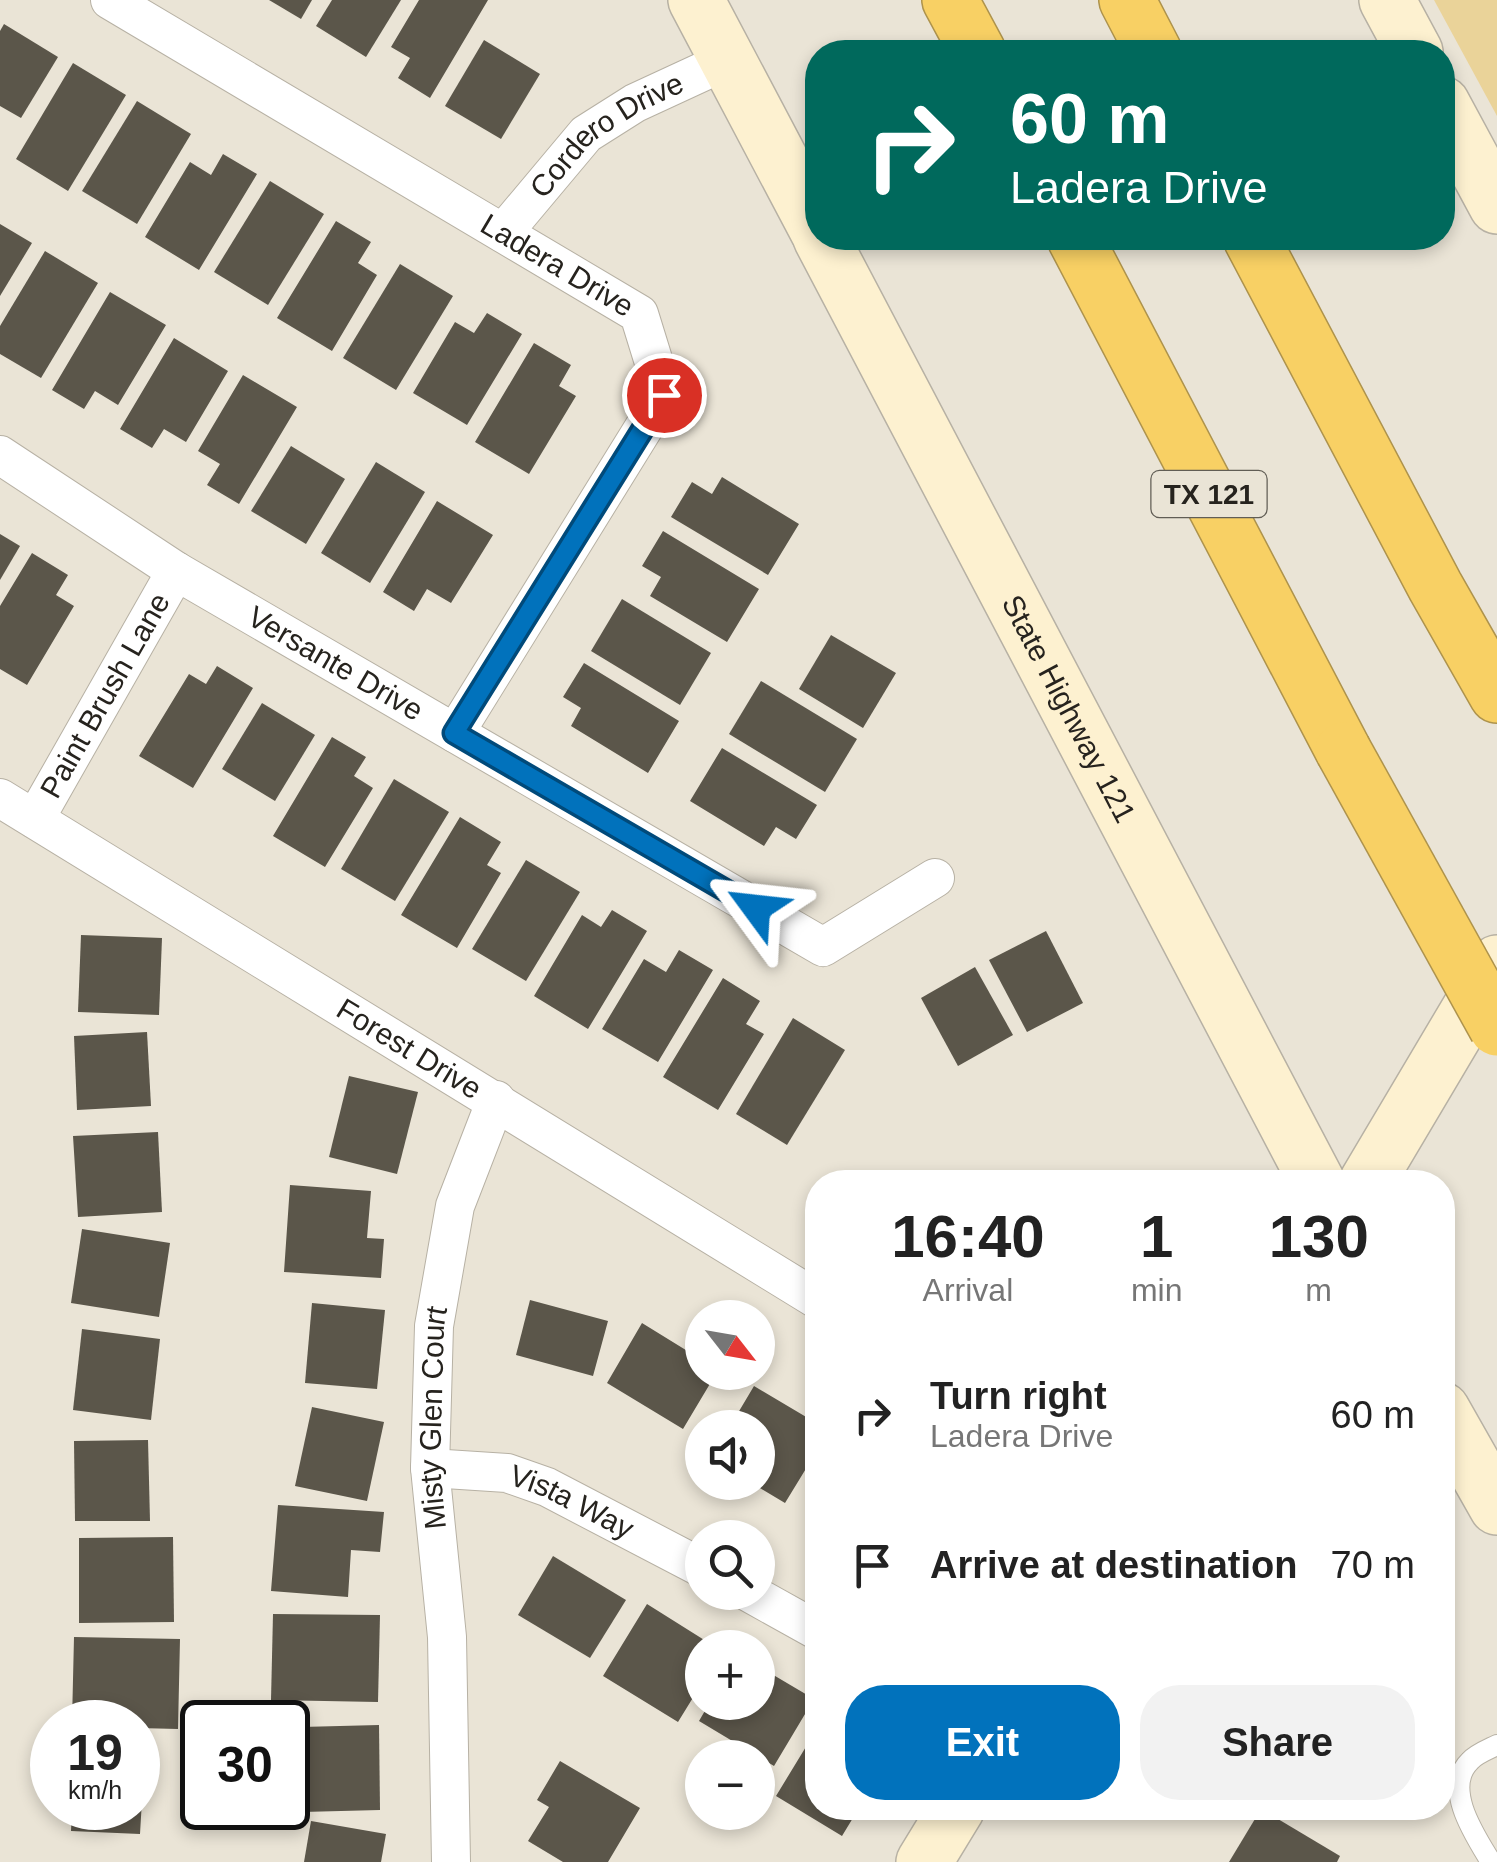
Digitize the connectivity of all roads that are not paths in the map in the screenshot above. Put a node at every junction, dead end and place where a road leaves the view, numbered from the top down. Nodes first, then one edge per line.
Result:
1 (110, 0) edge
2 (696, 0) edge
3 (950, 0) edge
4 (1127, 0) edge
5 (1388, 0) edge
6 (164, 14) edge
7 (972, 40) edge
8 (1148, 40) edge
9 (1409, 40) edge
10 (728, 60) junction
11 (1455, 128) edge
12 (805, 205) edge
13 (1497, 206) edge
14 (503, 233) junction
15 (827, 250) edge
16 (1080, 250) edge
17 (1258, 250) edge
18 (0, 455) edge
19 (176, 572) junction
20 (1497, 695) edge
21 (454, 733) junction
22 (0, 798) edge
23 (35, 819) junction
24 (934, 878) dead end
25 (1497, 963) edge
26 (1497, 1028) edge
27 (496, 1100) junction
28 (1311, 1170) edge
29 (1374, 1170) edge
30 (805, 1292) edge
31 (1455, 1433) edge
32 (430, 1468) junction
33 (1497, 1507) edge
34 (685, 1559) edge
35 (775, 1607) edge
36 (805, 1624) edge
37 (1497, 1744) edge
38 (1455, 1773) edge
39 (1455, 1787) edge
40 (950, 1820) edge
41 (451, 1862) edge
42 (924, 1862) edge
43 (1491, 1862) edge

1 - 6 street, Ladera Drive
2 - 10 main road
3 - 7 highway
4 - 8 highway
5 - 9 main road
6 - 14 street, Ladera Drive
10 - 12 main road
10 - 14 street, Cordero Drive
11 - 13 main road
14 - 21 street, Ladera Drive
15 - 28 main road, State Highway 121
16 - 26 highway, TX 121, bridge
17 - 20 highway
18 - 19 street, Versante Drive
19 - 21 street, Versante Drive
19 - 23 street, Paint Brush Lane
21 - 24 street, Versante Drive
22 - 23 street, Forest Drive
23 - 27 street, Forest Drive
25 - 29 main road
27 - 30 street, Forest Drive
27 - 32 street, Misty Glen Court
31 - 33 main road
32 - 34 street, Vista Way
32 - 41 street, Misty Glen Court
35 - 36 street
37 - 38 lane
39 - 43 lane
40 - 42 main road

